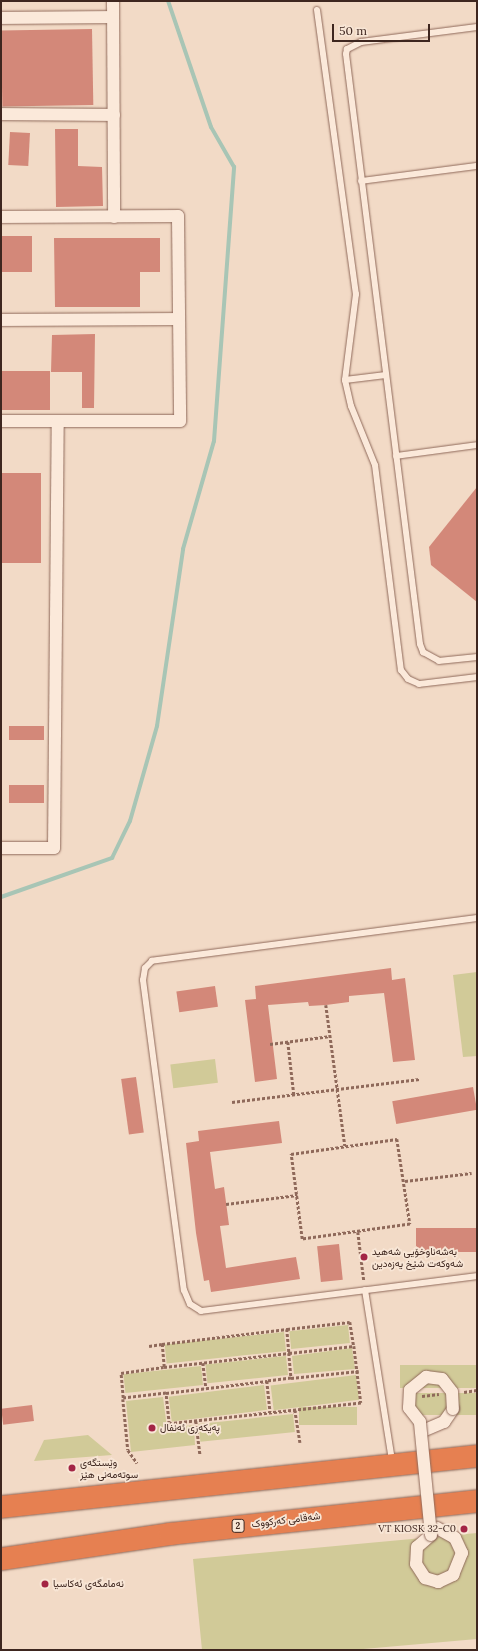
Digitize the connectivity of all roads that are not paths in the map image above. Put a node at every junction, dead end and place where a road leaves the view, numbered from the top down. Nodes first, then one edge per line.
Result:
1 (113, 1) edge
2 (317, 10) dead end
3 (113, 17) junction
4 (1, 18) edge
5 (477, 27) edge
6 (1, 114) edge
7 (114, 115) junction
8 (477, 166) edge
9 (361, 181) junction
10 (1, 217) edge
11 (114, 217) junction
12 (179, 319) junction
13 (1, 320) edge
14 (386, 375) junction
15 (345, 380) junction
16 (1, 421) edge
17 (58, 423) junction
18 (477, 445) edge
19 (396, 456) junction
20 (477, 657) edge
21 (477, 677) edge
22 (1, 848) edge
23 (477, 918) edge
24 (477, 1276) edge
25 (364, 1290) junction
26 (425, 1430) dead end
27 (477, 1456) edge
28 (392, 1464) junction
29 (477, 1501) edge
30 (1, 1507) edge
31 (437, 1528) dead end
32 (1, 1559) edge

1 - 3 street
2 - 15 lane
3 - 4 street
3 - 7 street
5 - 9 lane
6 - 7 street
7 - 11 street
8 - 9 lane
9 - 14 lane
10 - 11 street
11 - 12 street
12 - 13 street
12 - 17 street
14 - 15 lane
14 - 19 lane
15 - 21 lane
16 - 17 street
17 - 22 street
18 - 19 lane
19 - 20 lane
23 - 25 lane
24 - 25 lane
25 - 28 lane
26 - 31 street, bridge
27 - 28 highway
28 - 30 highway
29 - 32 highway, شەقامی کەرکووک / 2

